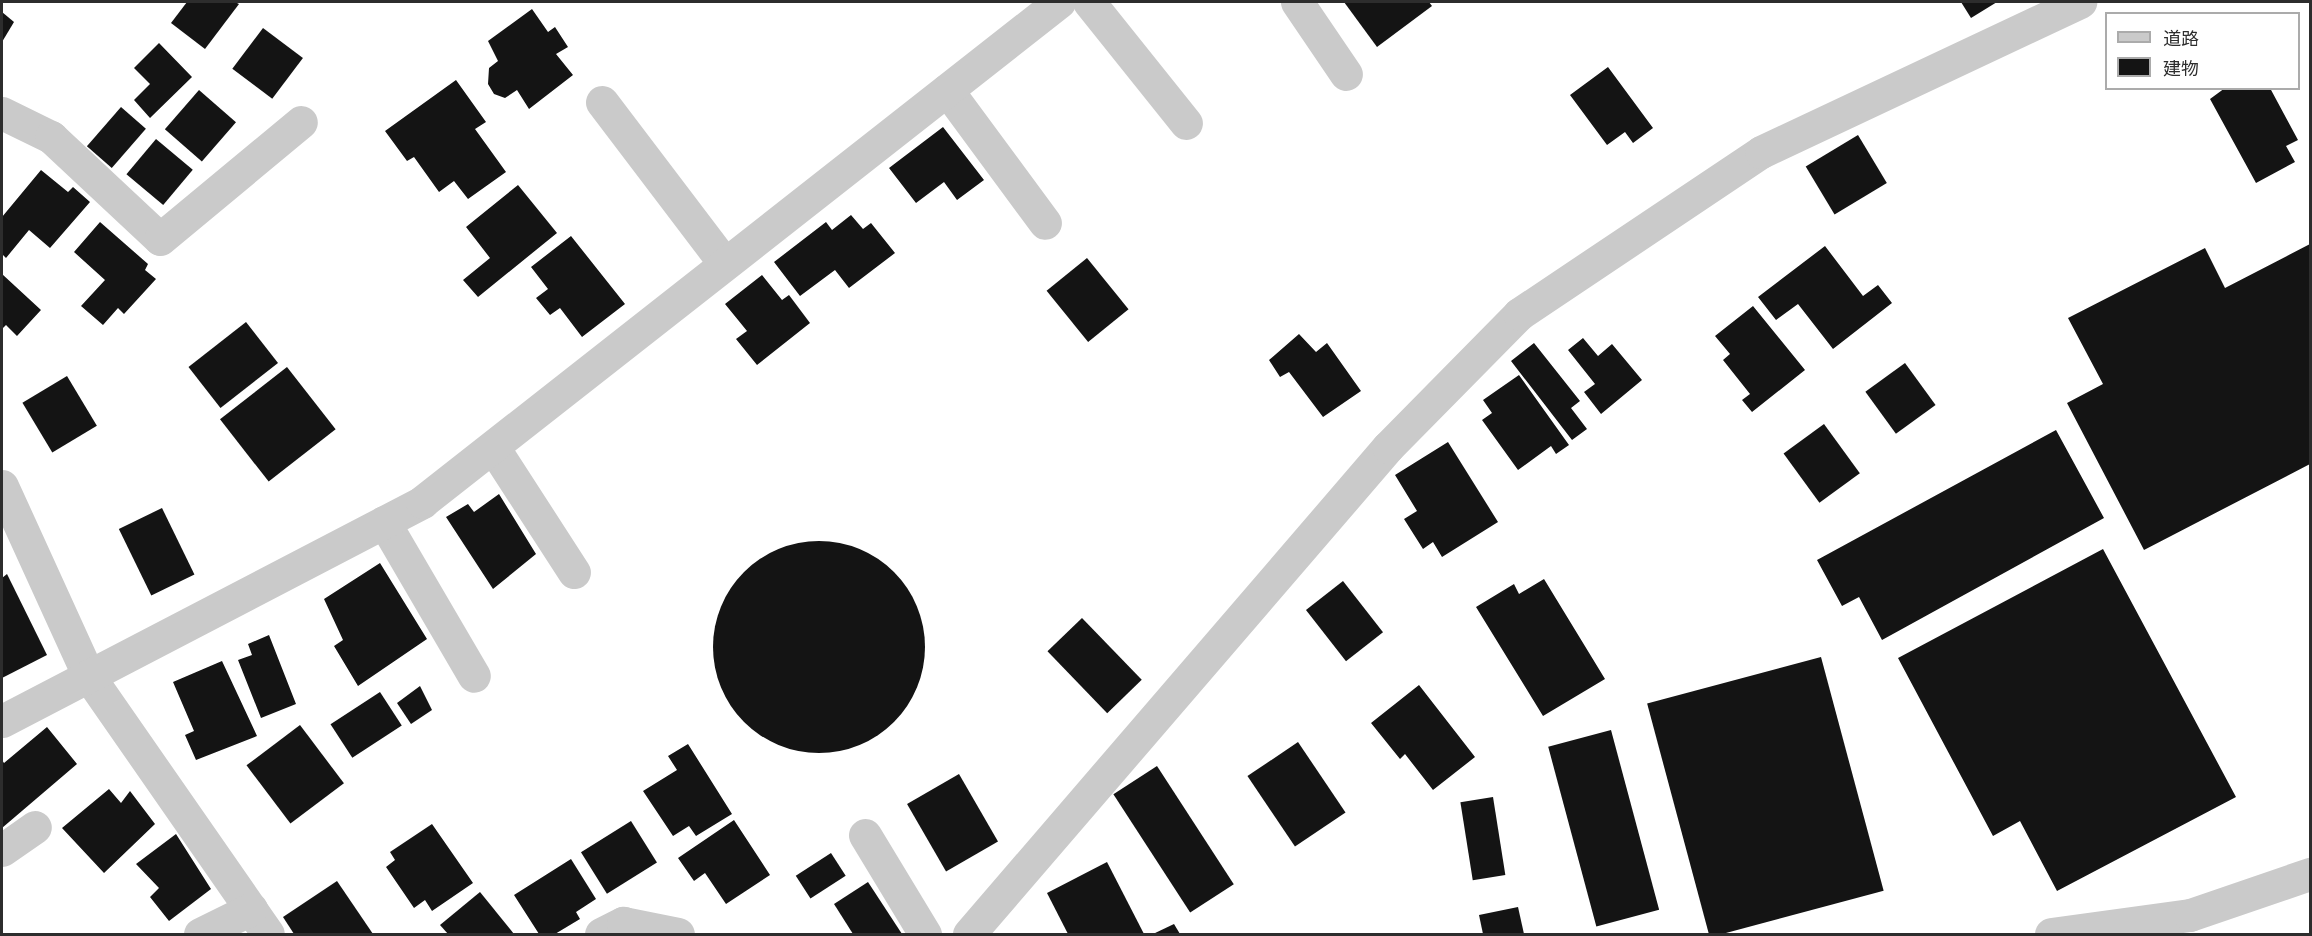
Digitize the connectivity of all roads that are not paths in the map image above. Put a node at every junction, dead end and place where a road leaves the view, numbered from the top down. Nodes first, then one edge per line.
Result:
1 (1059, 2) edge
2 (1089, 2) edge
3 (1297, 2) edge
4 (2080, 2) edge
5 (1346, 74) dead end
6 (946, 90) junction
7 (602, 102) dead end
8 (2, 113) edge
9 (301, 122) dead end
10 (1186, 123) dead end
11 (1045, 223) dead end
12 (725, 264) junction
13 (493, 447) junction
14 (2, 486) edge
15 (384, 522) junction
16 (574, 572) dead end
17 (88, 675) junction
18 (474, 676) dead end
19 (2, 721) edge
20 (36, 827) dead end
21 (865, 835) dead end
22 (2, 850) edge
23 (2310, 874) edge
24 (260, 922) edge
25 (200, 934) edge
26 (601, 934) edge
27 (678, 934) edge
28 (925, 934) edge
29 (969, 934) edge
30 (2051, 934) edge

1 - 6 street
2 - 10 street
3 - 5 street
4 - 29 street
6 - 11 street
6 - 12 street
7 - 12 street
8 - 9 street
12 - 13 street
13 - 15 street
13 - 16 street
14 - 17 street
15 - 17 street
15 - 18 street
17 - 19 street
17 - 24 street
20 - 22 street
21 - 28 street
23 - 30 street
24 - 25 street
26 - 27 street

